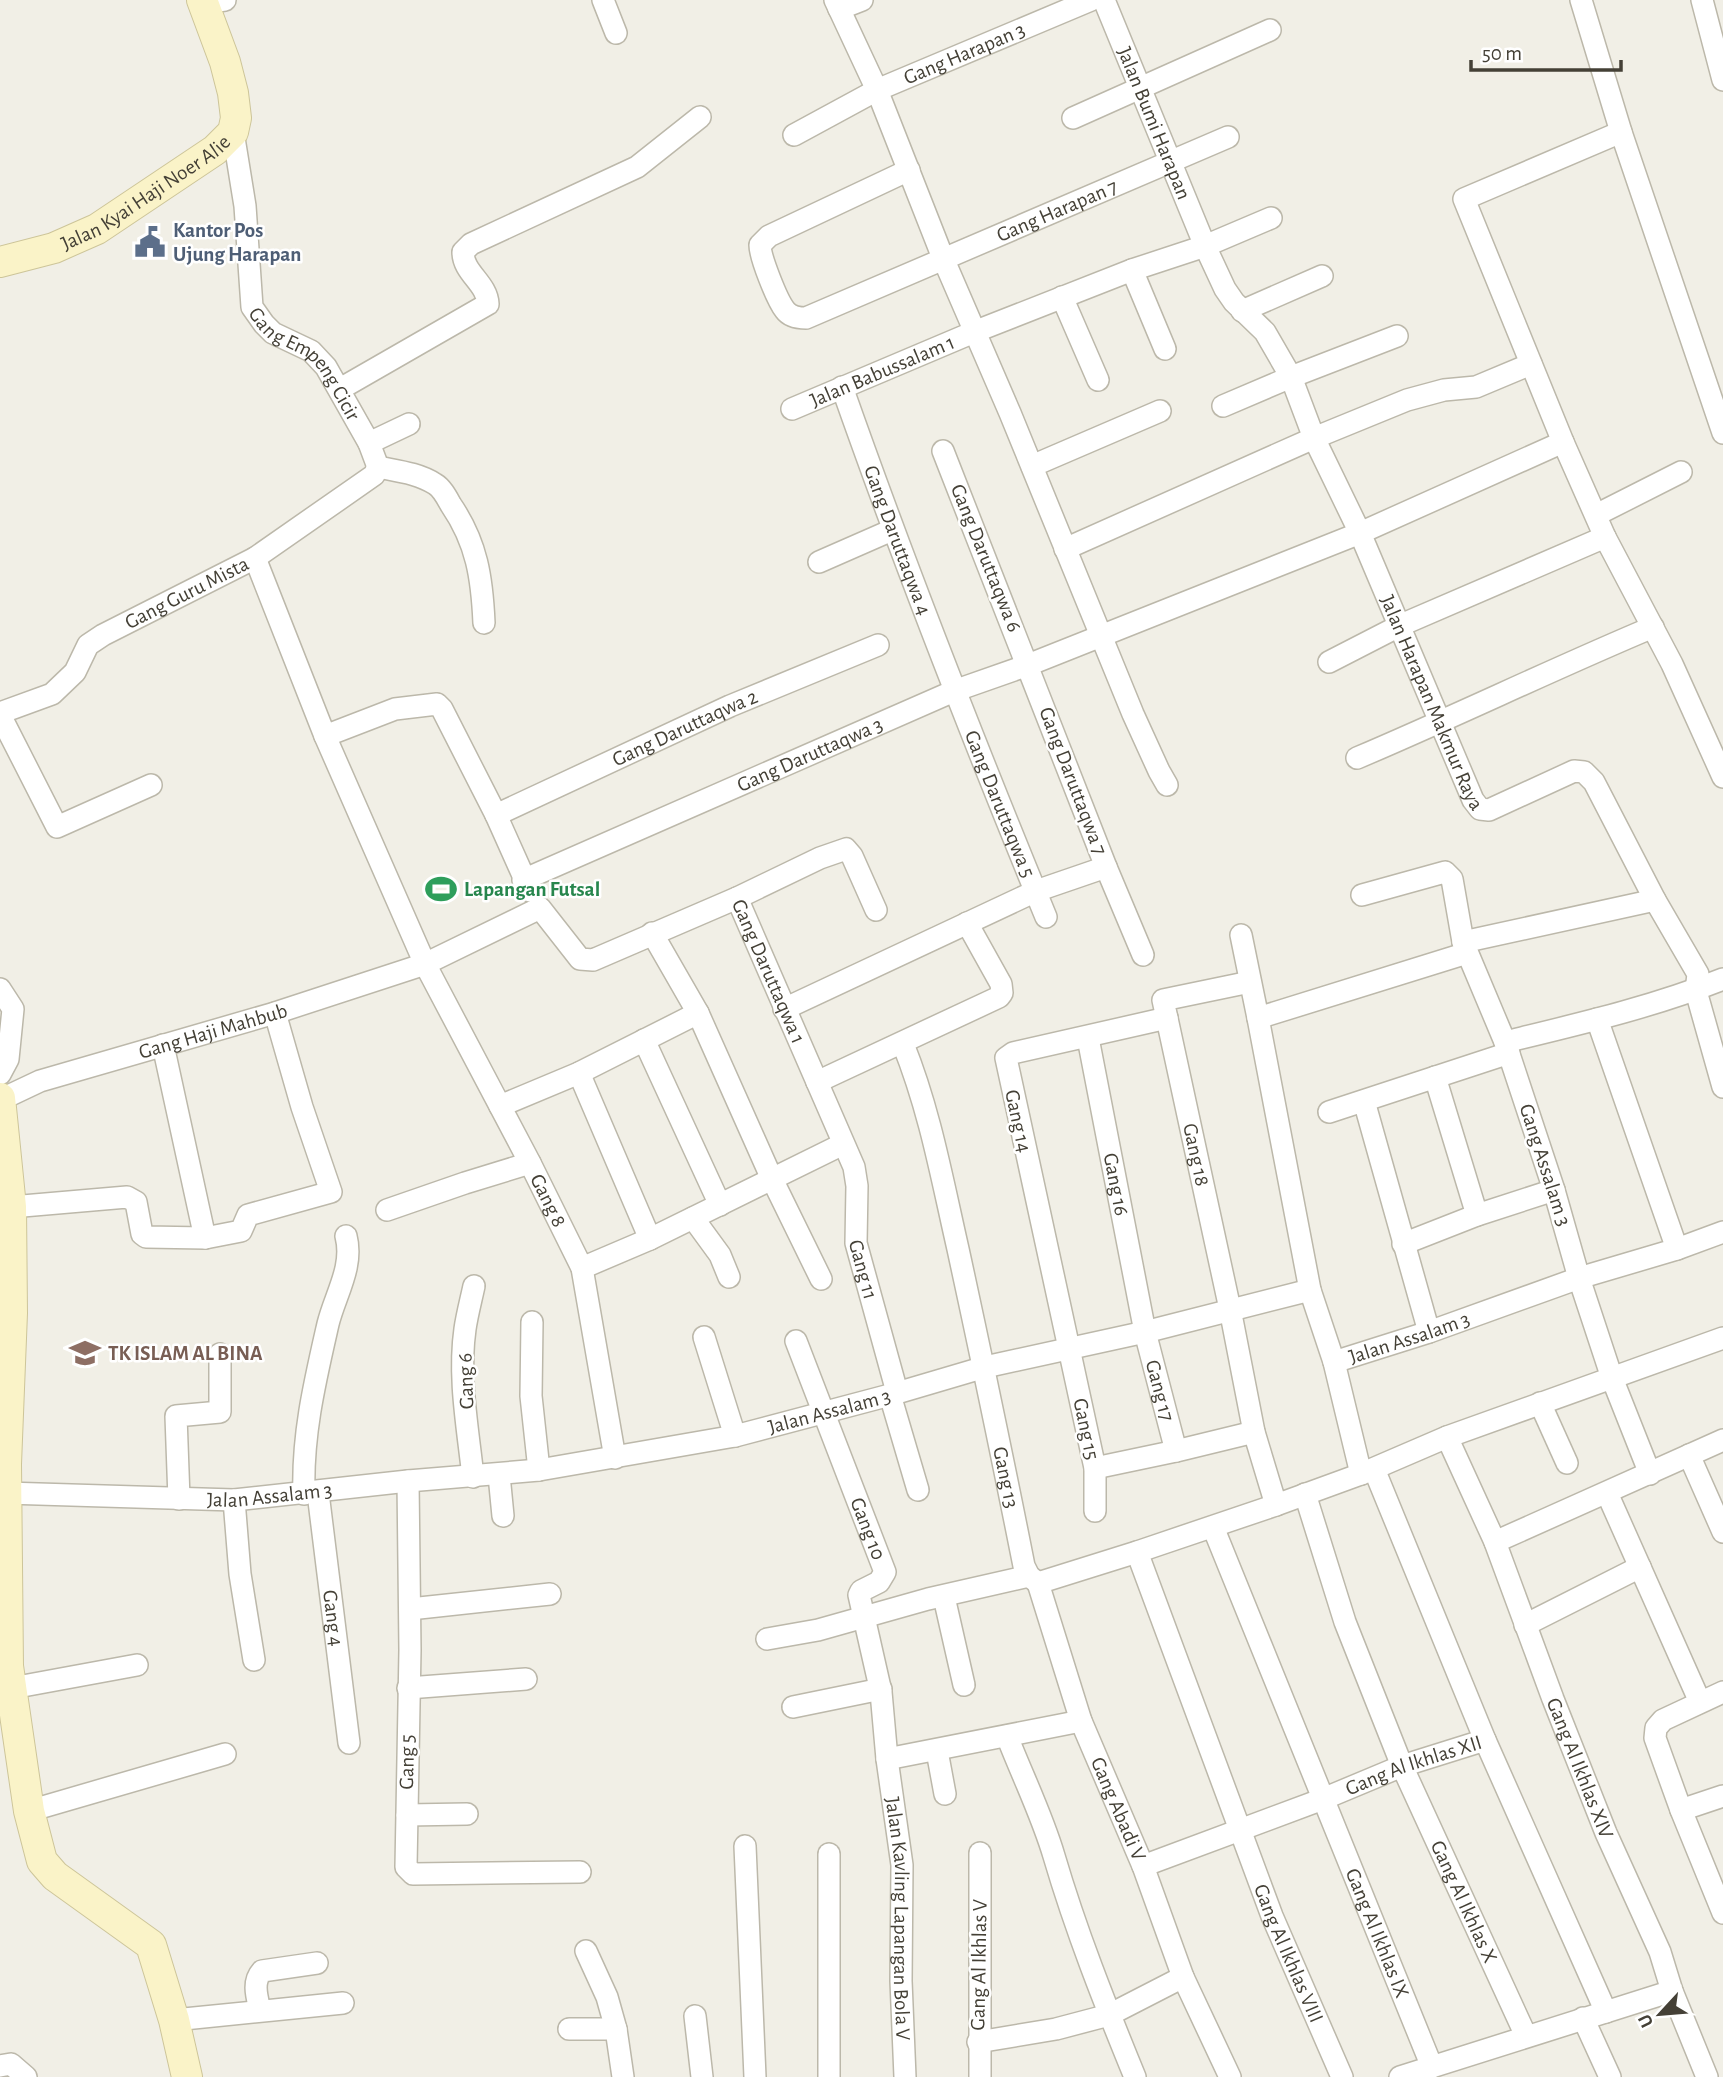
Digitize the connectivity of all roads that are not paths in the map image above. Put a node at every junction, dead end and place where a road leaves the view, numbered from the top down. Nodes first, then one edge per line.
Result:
1 (603, 0) edge
2 (862, 0) edge
3 (1091, 0) edge
4 (1104, 0) edge
5 (1581, 0) edge
6 (210, 1) edge
7 (837, 5) edge
8 (1711, 10) edge
9 (1270, 30) dead end
10 (616, 33) dead end
11 (1723, 80) edge
12 (1140, 86) junction
13 (877, 90) junction
14 (700, 117) dead end
15 (1073, 118) dead end
16 (233, 132) junction
17 (1621, 132) junction
18 (794, 135) dead end
19 (1228, 137) dead end
20 (1171, 162) junction
21 (909, 170) junction
22 (1271, 218) dead end
23 (1205, 246) junction
24 (943, 258) junction
25 (0, 262) edge
26 (1132, 270) junction
27 (1322, 276) dead end
28 (1062, 297) junction
29 (1242, 311) junction
30 (974, 332) junction
31 (1397, 336) dead end
32 (1164, 349) dead end
33 (1531, 364) junction
34 (1291, 377) junction
35 (1098, 380) dead end
36 (842, 387) junction
37 (340, 388) junction
38 (1223, 406) dead end
39 (792, 409) dead end
40 (1160, 411) dead end
41 (410, 424) dead end
42 (1723, 433) edge
43 (1314, 438) junction
44 (1563, 442) junction
45 (369, 443) junction
46 (943, 451) dead end
47 (1032, 466) junction
48 (378, 467) junction
49 (1681, 472) dead end
50 (1596, 515) junction
51 (892, 530) junction
52 (1360, 533) junction
53 (1605, 537) junction
54 (1065, 549) junction
55 (254, 558) junction
56 (819, 562) dead end
57 (484, 623) dead end
58 (1401, 625) junction
59 (1653, 627) junction
60 (1101, 635) junction
61 (878, 645) dead end
62 (1329, 662) dead end
63 (1028, 665) junction
64 (954, 691) junction
65 (0, 714) edge
66 (1440, 723) junction
67 (325, 736) junction
68 (1357, 758) dead end
69 (1723, 777) edge
70 (151, 785) dead end
71 (1167, 785) dead end
72 (496, 815) junction
73 (1106, 867) junction
74 (523, 880) junction
75 (1036, 891) junction
76 (1362, 895) dead end
77 (737, 898) junction
78 (1655, 900) junction
79 (540, 908) junction
80 (876, 910) dead end
81 (1046, 917) dead end
82 (967, 923) junction
83 (653, 933) junction
84 (1241, 935) dead end
85 (1465, 948) junction
86 (1143, 955) dead end
87 (425, 964) junction
88 (1721, 979) edge
89 (1250, 982) junction
90 (0, 989) edge
91 (1696, 991) junction
92 (784, 1009) junction
93 (1165, 1009) junction
94 (275, 1013) junction
95 (698, 1013) junction
96 (1258, 1018) junction
97 (1597, 1019) junction
98 (1088, 1038) junction
99 (644, 1040) junction
100 (903, 1044) junction
101 (163, 1045) junction
102 (1507, 1047) junction
103 (579, 1073) junction
104 (1435, 1077) junction
105 (817, 1082) junction
106 (1723, 1087) edge
107 (1, 1090) edge
108 (1364, 1101) junction
109 (500, 1106) junction
110 (1329, 1112) dead end
111 (843, 1144) junction
112 (530, 1163) junction
113 (772, 1179) junction
114 (1554, 1190) junction
115 (720, 1205) junction
116 (12, 1207) junction
117 (387, 1210) dead end
118 (1477, 1215) junction
119 (693, 1218) junction
120 (1723, 1232) edge
121 (346, 1236) dead end
122 (205, 1238) junction
123 (650, 1239) junction
124 (1403, 1244) junction
125 (1676, 1249) junction
126 (582, 1268) junction
127 (729, 1277) dead end
128 (1579, 1278) junction
129 (821, 1279) dead end
130 (474, 1286) dead end
131 (1310, 1290) junction
132 (1230, 1309) junction
133 (532, 1322) dead end
134 (1145, 1332) junction
135 (1429, 1332) junction
136 (704, 1337) dead end
137 (1723, 1338) edge
138 (796, 1341) dead end
139 (1068, 1348) junction
140 (5, 1349) edge
141 (220, 1353) dead end
142 (1334, 1362) junction
143 (985, 1367) junction
144 (1612, 1378) junction
145 (894, 1394) junction
146 (1540, 1403) junction
147 (825, 1411) junction
148 (1254, 1432) junction
149 (735, 1436) junction
150 (1447, 1437) junction
151 (1723, 1440) edge
152 (1176, 1451) junction
153 (1689, 1455) junction
154 (615, 1458) junction
155 (1567, 1463) dead end
156 (1095, 1468) junction
157 (539, 1470) junction
158 (1368, 1471) junction
159 (4, 1474) edge
160 (1650, 1474) junction
161 (499, 1475) junction
162 (473, 1478) junction
163 (408, 1481) junction
164 (918, 1490) dead end
165 (311, 1493) junction
166 (1607, 1493) junction
167 (1305, 1494) junction
168 (179, 1499) junction
169 (234, 1500) junction
170 (1276, 1505) junction
171 (1095, 1511) dead end
172 (503, 1516) dead end
173 (1213, 1527) junction
174 (1723, 1532) edge
175 (1495, 1542) junction
176 (1137, 1552) junction
177 (1640, 1567) junction
178 (1034, 1579) junction
179 (550, 1594) dead end
180 (944, 1597) junction
181 (410, 1609) junction
182 (864, 1616) junction
183 (1525, 1625) junction
184 (767, 1639) dead end
185 (254, 1660) dead end
186 (136, 1665) dead end
187 (7, 1673) edge
188 (526, 1679) dead end
189 (964, 1685) dead end
190 (408, 1688) junction
191 (881, 1689) junction
192 (1723, 1692) edge
193 (1700, 1702) junction
194 (793, 1707) dead end
195 (1081, 1721) junction
196 (1007, 1736) junction
197 (1485, 1740) junction
198 (349, 1743) dead end
199 (937, 1751) junction
200 (225, 1754) dead end
201 (887, 1759) junction
202 (1402, 1766) junction
203 (945, 1794) dead end
204 (1723, 1796) edge
205 (1323, 1799) junction
206 (1681, 1810) junction
207 (29, 1811) junction
208 (467, 1814) dead end
209 (407, 1815) junction
210 (1239, 1829) junction
211 (745, 1846) dead end
212 (980, 1853) dead end
213 (829, 1854) dead end
214 (1143, 1866) junction
215 (580, 1872) dead end
216 (1717, 1882) edge
217 (1723, 1913) edge
218 (586, 1951) dead end
219 (317, 1964) dead end
220 (1183, 1977) junction
221 (1672, 1992) junction
222 (343, 2003) dead end
223 (260, 2010) junction
224 (1606, 2012) junction
225 (1109, 2015) junction
226 (695, 2016) dead end
227 (1583, 2018) junction
228 (174, 2020) junction
229 (569, 2029) dead end
230 (616, 2029) junction
231 (1526, 2036) junction
232 (978, 2042) junction
233 (0, 2066) edge
234 (1432, 2067) junction
235 (26, 2077) edge
236 (187, 2077) edge
237 (623, 2077) edge
238 (702, 2077) edge
239 (755, 2077) edge
240 (829, 2077) edge
241 (905, 2077) edge
242 (979, 2077) edge
243 (1135, 2077) edge
244 (1230, 2077) edge
245 (1342, 2077) edge
246 (1400, 2077) edge
247 (1610, 2077) edge
248 (1707, 2077) edge

1 - 10 street
2 - 7 street
3 - 13 street, Gang Harapan 3
4 - 12 street, Jalan Bumi Harapan
5 - 17 street
6 - 16 street, Jalan Kyai Haji Noer Alie
7 - 13 street
8 - 11 street
9 - 12 street
12 - 15 street
12 - 20 street, Jalan Bumi Harapan
13 - 18 street, Gang Harapan 3
13 - 21 street
14 - 37 street
16 - 25 street, Jalan Kyai Haji Noer Alie
16 - 37 street, Gang Empeng Cicir
17 - 33 street
17 - 42 street
19 - 20 street, Gang Harapan 7
20 - 23 street, Jalan Bumi Harapan
20 - 24 street, Gang Harapan 7
21 - 24 street
21 - 24 street, Gang Harapan 7
22 - 23 street
23 - 26 street
23 - 29 street, Jalan Bumi Harapan
24 - 30 street
26 - 28 street
26 - 32 street
27 - 29 street
28 - 30 street
28 - 35 street
29 - 34 street, Jalan Bumi Harapan
30 - 36 street, Jalan Babussalam 1
30 - 47 street
31 - 34 street
33 - 43 street
33 - 44 street
34 - 38 street
34 - 43 street, Jalan Harapan Makmur Raya
36 - 39 street, Jalan Babussalam 1
36 - 51 street, Gang Daruttaqwa 4
37 - 45 street, Gang Empeng Cicir
40 - 47 street
41 - 45 street
43 - 52 street, Jalan Harapan Makmur Raya
43 - 54 street
44 - 50 street
44 - 52 street, Gang Daruttaqwa 3
45 - 48 street, Gang Empeng Cicir
46 - 63 street, Gang Daruttaqwa 6
47 - 54 street
48 - 55 street, Gang Guru Mista
48 - 57 street
49 - 50 street
50 - 53 street
51 - 56 street
51 - 64 street, Gang Daruttaqwa 4
52 - 58 street, Jalan Harapan Makmur Raya
52 - 60 street, Gang Daruttaqwa 3
53 - 58 street
53 - 59 street
54 - 60 street
55 - 65 street, Gang Guru Mista
55 - 67 street, Gang 8
58 - 62 street
58 - 66 street, Jalan Harapan Makmur Raya
59 - 66 street
59 - 69 street
60 - 63 street, Gang Daruttaqwa 3
60 - 71 street
61 - 72 street, Gang Daruttaqwa 2
63 - 64 street, Gang Daruttaqwa 3
63 - 73 street, Gang Daruttaqwa 7
64 - 74 street, Gang Daruttaqwa 3
64 - 75 street, Gang Daruttaqwa 5
65 - 70 street
66 - 68 street
66 - 78 street, Jalan Harapan Makmur Raya
67 - 72 street, Gang Daruttaqwa 1
67 - 87 street, Gang 8
72 - 74 street, Gang Daruttaqwa 1
73 - 75 street, Gang Daruttaqwa 7
73 - 86 street
74 - 79 street, Gang Daruttaqwa 1
75 - 81 street, Gang Daruttaqwa 5
75 - 82 street, Gang Daruttaqwa 7
76 - 85 street, Gang Assalam 3
77 - 80 street
77 - 83 street, Gang Daruttaqwa 1
77 - 92 street, Gang Daruttaqwa 1
78 - 85 street
78 - 91 street, Jalan Harapan Makmur Raya
79 - 83 street, Gang Daruttaqwa 1
79 - 87 street
82 - 92 street, Gang Daruttaqwa 7
82 - 100 street
83 - 95 street
84 - 89 street
85 - 96 street
85 - 102 street, Gang Assalam 3
87 - 94 street, Gang Haji Mahbub
87 - 109 street, Gang 8
88 - 91 street
89 - 93 street, Gang 14
89 - 96 street
90 - 107 street
91 - 97 street
91 - 106 street, Jalan Harapan Makmur Raya
92 - 105 street, Gang Daruttaqwa 1
93 - 98 street, Gang 14
93 - 132 street, Gang 18
94 - 101 street, Gang Haji Mahbub
94 - 122 street
95 - 99 street
95 - 113 street
96 - 131 street
97 - 102 street
97 - 125 street
98 - 134 street, Gang 16
98 - 139 street, Gang 14
99 - 103 street
99 - 115 street
100 - 105 street
100 - 143 street, Gang 13
101 - 107 street, Gang Haji Mahbub
101 - 122 street
102 - 104 street
102 - 114 street, Gang Assalam 3
103 - 109 street
103 - 123 street
104 - 108 street
104 - 118 street
105 - 111 street, Gang Daruttaqwa 1
107 - 116 street
108 - 110 street
108 - 124 street
109 - 112 street, Gang 8
111 - 113 street
111 - 145 street, Gang 11
112 - 117 street
112 - 126 street, Gang 8
113 - 115 street
113 - 129 street
114 - 118 street
114 - 128 street, Gang Assalam 3
115 - 119 street
116 - 122 street
116 - 140 street
118 - 124 street
119 - 123 street
119 - 127 street
120 - 125 street, Jalan Assalam 3
121 - 165 street, Gang 4
123 - 126 street
124 - 135 street
125 - 128 street, Jalan Assalam 3
126 - 154 street, Gang 8
128 - 135 street, Jalan Assalam 3
128 - 144 street, Gang Assalam 3
130 - 162 street, Gang 6
131 - 132 street, Jalan Assalam 3
131 - 142 street, Jalan Assalam 3
132 - 134 street, Jalan Assalam 3
132 - 148 street, Gang 18
133 - 157 street
134 - 139 street, Jalan Assalam 3
134 - 152 street, Gang 17
135 - 142 street, Jalan Assalam 3
136 - 149 street
137 - 144 street
138 - 147 street
139 - 143 street, Jalan Assalam 3
139 - 156 street, Gang 15
140 - 159 street
141 - 168 street
142 - 158 street
143 - 145 street, Jalan Assalam 3
143 - 178 street, Gang 13
144 - 146 street
144 - 160 street, Gang Assalam 3
145 - 147 street, Jalan Assalam 3
145 - 164 street, Gang 11
146 - 150 street
146 - 155 street
147 - 149 street, Jalan Assalam 3
147 - 182 street, Gang 10
148 - 152 street
148 - 170 street, Gang 18
149 - 154 street, Jalan Assalam 3
150 - 158 street
150 - 175 street, Gang Al Ikhlas XIV
151 - 153 street
152 - 156 street
153 - 160 street
153 - 174 street
154 - 157 street, Jalan Assalam 3
156 - 171 street, Gang 15
157 - 161 street, Jalan Assalam 3
158 - 167 street
158 - 197 street
159 - 168 street, Jalan Assalam 3
159 - 187 street
160 - 166 street
161 - 162 street, Jalan Assalam 3
161 - 172 street
162 - 163 street, Jalan Assalam 3
163 - 165 street, Jalan Assalam 3
163 - 181 street, Gang 5
165 - 169 street, Jalan Assalam 3
165 - 198 street, Gang 4
166 - 175 street
166 - 177 street
167 - 170 street
167 - 202 street, Gang Al Ikhlas X
168 - 169 street, Jalan Assalam 3
169 - 185 street
170 - 173 street
173 - 176 street
173 - 205 street, Gang Al Ikhlas IX
175 - 183 street, Gang Al Ikhlas XIV
176 - 178 street
176 - 210 street, Gang Al Ikhlas VIII
177 - 183 street
177 - 193 street
178 - 180 street
178 - 195 street, Gang 13
179 - 181 street
180 - 182 street
180 - 189 street
181 - 190 street, Gang 5
182 - 184 street
182 - 191 street, Gang 10
183 - 221 street, Gang Al Ikhlas XIV
186 - 187 street
187 - 207 street
188 - 190 street
190 - 209 street, Gang 5
191 - 194 street
191 - 201 street, Gang 10
192 - 193 street
193 - 206 street
195 - 196 street
195 - 214 street, Gang Abadi V
196 - 199 street
196 - 225 street
197 - 202 street, Gang Al Ikhlas XII
197 - 224 street, Gang Al Ikhlas XII
199 - 201 street
199 - 203 street
200 - 207 street
201 - 241 street, Jalan Kavling Lapangan Bola V
202 - 205 street, Gang Al Ikhlas XII
202 - 231 street, Gang Al Ikhlas X
204 - 206 street
205 - 210 street, Gang Al Ikhlas XII
205 - 234 street, Gang Al Ikhlas IX
206 - 216 street
207 - 228 street
208 - 209 street
209 - 215 street, Gang 5
210 - 214 street, Gang Al Ikhlas XII
210 - 245 street, Gang Al Ikhlas VIII
211 - 239 street
212 - 232 street, Gang Al Ikhlas V
213 - 240 street
214 - 220 street, Gang Abadi V
216 - 217 street
218 - 230 street
219 - 223 street
220 - 225 street
220 - 244 street, Gang Abadi V
221 - 224 street
221 - 248 street, Gang Al Ikhlas XIV
222 - 223 street
223 - 228 street
224 - 227 street
225 - 232 street
225 - 243 street
226 - 238 street
227 - 231 street
227 - 247 street
228 - 236 street
229 - 230 street
230 - 237 street
231 - 234 street
232 - 242 street, Gang Al Ikhlas V
233 - 235 street
234 - 246 street

